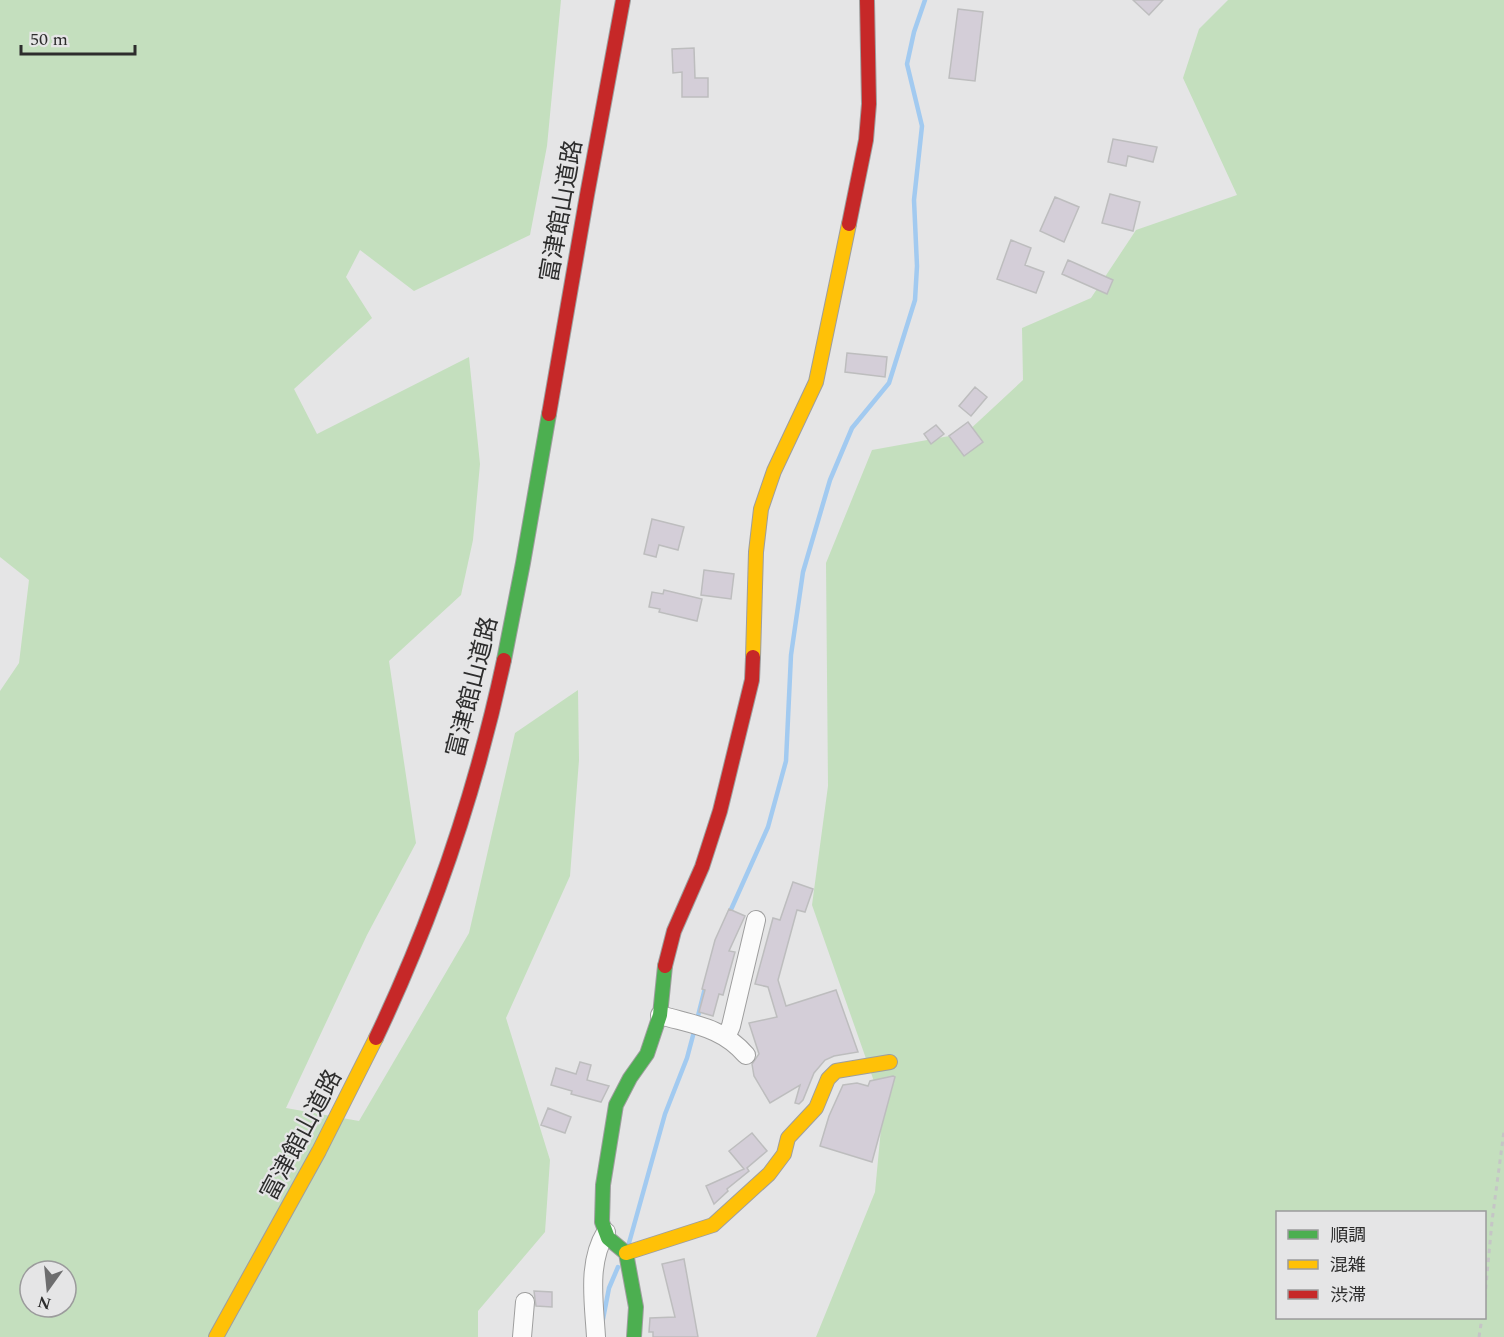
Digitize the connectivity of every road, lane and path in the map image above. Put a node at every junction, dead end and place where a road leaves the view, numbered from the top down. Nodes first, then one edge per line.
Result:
1 (623, 0) edge
2 (867, 0) edge
3 (756, 920) dead end
4 (660, 1014) junction
5 (726, 1036) junction
6 (746, 1055) dead end
7 (890, 1062) dead end
8 (1504, 1131) edge
9 (606, 1232) junction
10 (626, 1253) junction
11 (1486, 1295) edge
12 (525, 1302) dead end
13 (1482, 1319) edge
14 (216, 1337) edge
15 (522, 1337) edge
16 (596, 1337) edge
17 (634, 1337) edge
18 (1479, 1337) edge

1 - 14 main road, 富津館山道路
2 - 4 main road
3 - 5 street
4 - 5 street
4 - 9 main road
5 - 6 street
7 - 10 main road
8 - 11 path
9 - 10 main road
9 - 16 street
10 - 17 main road
12 - 15 street
13 - 18 path

